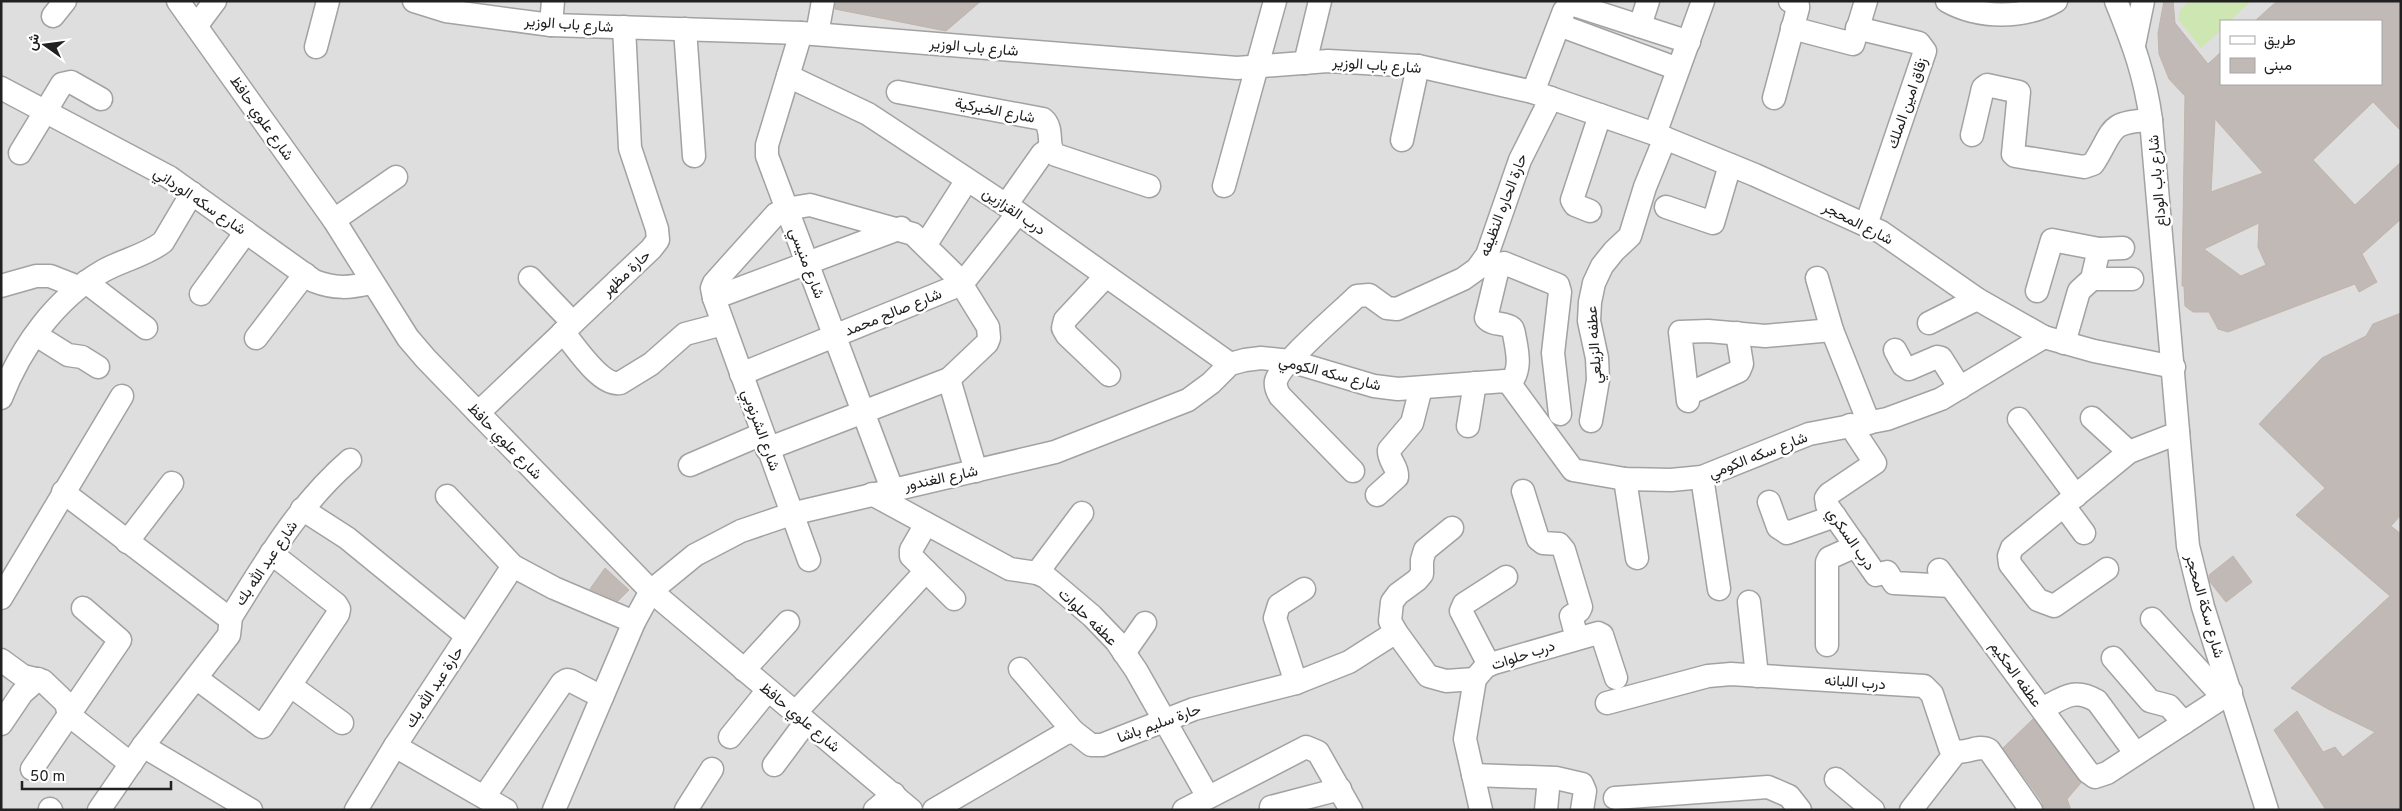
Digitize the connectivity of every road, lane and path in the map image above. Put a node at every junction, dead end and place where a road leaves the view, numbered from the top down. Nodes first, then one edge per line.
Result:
1 (178, 1) edge
2 (215, 1) edge
3 (328, 1) edge
4 (414, 1) edge
5 (553, 1) edge
6 (823, 1) edge
7 (1275, 1) edge
8 (1320, 1) edge
9 (1648, 1) edge
10 (1703, 1) edge
11 (1790, 1) edge
12 (1866, 1) edge
13 (1948, 1) edge
14 (2116, 1) edge
15 (2143, 1) edge
16 (1568, 2) edge
17 (2048, 3) edge
18 (197, 25) junction
19 (551, 25) junction
20 (1559, 25) junction
21 (1640, 26) junction
22 (624, 27) junction
23 (1792, 28) junction
24 (1857, 28) junction
25 (685, 29) junction
26 (809, 34) junction
27 (1689, 42) junction
28 (2134, 45) junction
29 (316, 47) dead end
30 (1305, 63) junction
31 (1418, 66) junction
32 (1257, 68) junction
33 (1678, 69) junction
34 (788, 76) junction
35 (1, 88) edge
36 (898, 92) dead end
37 (1542, 95) junction
38 (1774, 98) dead end
39 (101, 99) dead end
40 (44, 110) junction
41 (1600, 115) junction
42 (2151, 120) junction
43 (1972, 135) dead end
44 (1660, 136) junction
45 (1402, 140) dead end
46 (1050, 148) junction
47 (20, 153) dead end
48 (694, 156) dead end
49 (1730, 165) junction
50 (396, 177) dead end
51 (968, 180) junction
52 (1149, 186) dead end
53 (1224, 186) dead end
54 (192, 193) junction
55 (1666, 208) dead end
56 (786, 209) junction
57 (1012, 209) junction
58 (1590, 211) dead end
59 (334, 220) junction
60 (1866, 225) junction
61 (901, 228) junction
62 (246, 232) junction
63 (926, 244) junction
64 (2123, 248) dead end
65 (2099, 249) junction
66 (808, 263) junction
67 (305, 274) junction
68 (1106, 276) junction
69 (530, 278) dead end
70 (1817, 278) dead end
71 (2092, 279) junction
72 (2132, 279) dead end
73 (371, 283) junction
74 (82, 284) junction
75 (962, 284) junction
76 (1, 286) edge
77 (2037, 291) dead end
78 (202, 294) dead end
79 (714, 298) junction
80 (1977, 299) junction
81 (1929, 323) dead end
82 (723, 324) junction
83 (146, 328) dead end
84 (568, 328) junction
85 (1832, 330) junction
86 (1737, 333) junction
87 (36, 335) junction
88 (834, 336) junction
89 (256, 338) dead end
90 (2054, 340) junction
91 (1895, 350) dead end
92 (1290, 361) junction
93 (1230, 364) junction
94 (98, 367) dead end
95 (2174, 367) junction
96 (6, 371) edge
97 (741, 374) junction
98 (1109, 374) dead end
99 (949, 379) junction
100 (1474, 383) junction
101 (1510, 384) junction
102 (1421, 388) junction
103 (1960, 388) junction
104 (122, 396) dead end
105 (1, 398) edge
106 (863, 412) junction
107 (478, 413) junction
108 (1560, 414) dead end
109 (2092, 418) dead end
110 (2019, 419) dead end
111 (1592, 422) dead end
112 (1860, 424) junction
113 (1468, 426) dead end
114 (2178, 433) junction
115 (765, 441) junction
116 (2129, 452) junction
117 (350, 460) dead end
118 (690, 465) dead end
119 (976, 471) junction
120 (1352, 471) dead end
121 (1702, 477) junction
122 (1625, 479) junction
123 (172, 483) dead end
124 (63, 492) junction
125 (882, 492) junction
126 (1523, 492) dead end
127 (1377, 495) dead end
128 (447, 496) dead end
129 (2070, 501) junction
130 (1769, 502) dead end
131 (302, 509) junction
132 (1082, 513) dead end
133 (791, 514) junction
134 (1835, 516) junction
135 (926, 524) junction
136 (1452, 528) dead end
137 (2084, 534) dead end
138 (127, 542) junction
139 (1856, 546) junction
140 (271, 553) junction
141 (1637, 558) dead end
142 (809, 560) dead end
143 (513, 566) junction
144 (2107, 569) dead end
145 (926, 571) junction
146 (1037, 573) junction
147 (1506, 578) dead end
148 (1945, 578) joint
149 (1304, 589) dead end
150 (1719, 589) dead end
151 (651, 591) junction
152 (1, 598) edge
153 (954, 599) dead end
154 (1749, 602) dead end
155 (83, 608) dead end
156 (230, 619) junction
157 (2152, 619) dead end
158 (634, 622) junction
159 (788, 622) dead end
160 (1145, 623) dead end
161 (1396, 632) junction
162 (468, 636) junction
163 (1577, 638) junction
164 (1827, 645) dead end
165 (1124, 653) junction
166 (2113, 658) dead end
167 (1, 660) edge
168 (1020, 669) dead end
169 (744, 670) junction
170 (1482, 672) junction
171 (1757, 676) junction
172 (196, 678) junction
173 (1616, 678) dead end
174 (38, 679) junction
175 (1296, 683) junction
176 (291, 686) junction
177 (768, 690) junction
178 (2227, 695) junction
179 (602, 696) junction
180 (1607, 703) dead end
181 (2042, 709) junction
182 (69, 715) junction
183 (801, 717) junction
184 (1164, 720) junction
185 (342, 723) dead end
186 (2184, 723) junction
187 (1, 724) edge
188 (1073, 731) junction
189 (730, 737) dead end
190 (144, 746) junction
191 (395, 746) junction
192 (1956, 752) junction
193 (2136, 754) junction
194 (131, 764) junction
195 (774, 765) dead end
196 (32, 769) dead end
197 (712, 769) dead end
198 (1473, 775) junction
199 (1549, 778) junction
200 (1836, 779) dead end
201 (1340, 789) junction
202 (894, 794) junction
203 (484, 797) junction
204 (1208, 797) junction
205 (1615, 798) dead end
206 (1271, 807) dead end
207 (2266, 809) edge
208 (99, 810) edge
209 (251, 810) edge
210 (356, 810) edge
211 (506, 810) edge
212 (554, 810) edge
213 (686, 810) edge
214 (874, 810) edge
215 (911, 810) edge
216 (934, 810) edge
217 (1184, 810) edge
218 (1351, 810) edge
219 (1481, 810) edge
220 (1546, 810) edge
221 (1582, 810) edge
222 (1800, 810) edge
223 (1872, 810) edge
224 (1911, 810) edge
225 (2031, 810) edge

1 - 18 street, شارع علوي حافظ
2 - 18 street
3 - 29 street
4 - 19 street, شارع باب الوزير
5 - 19 street
6 - 26 street, شارع منيسي
7 - 32 street
8 - 30 street
9 - 21 street
10 - 27 street, عطفه الزيلعي
11 - 23 street
12 - 24 street
13 - 17 street
14 - 28 street, شارع باب الوداع
15 - 28 street
16 - 20 street
16 - 21 street
18 - 59 street, شارع علوي حافظ
19 - 22 street, شارع باب الوزير
20 - 33 street
20 - 37 street
21 - 27 street
22 - 25 street, شارع باب الوزير
22 - 84 street, حارة مظهر
23 - 24 street
23 - 38 street
24 - 60 street, زقاق امين الملك
25 - 26 street, شارع باب الوزير
25 - 48 street
26 - 32 street, شارع باب الوزير
26 - 34 street, شارع منيسي
27 - 33 street, عطفه الزيلعي
28 - 42 street, شارع باب الوداع
30 - 31 street, شارع باب الوزير
30 - 32 street, شارع باب الوزير
31 - 37 street, شارع باب الوزير
31 - 45 street
32 - 53 street
33 - 44 street, عطفه الزيلعي
34 - 51 street, درب القزازين
34 - 56 street, شارع منيسي
35 - 40 street, شارع سكه الورداني
36 - 46 street, شارع الخبركية
37 - 41 street, شارع المحجر
37 - 92 street, حارة الحاره النظيفه
39 - 40 street
40 - 47 street
40 - 54 street, شارع سكه الورداني
41 - 44 street, شارع المحجر
41 - 58 street
42 - 43 street
42 - 95 street, شارع باب الوداع
44 - 49 street, شارع المحجر
44 - 111 street, عطفه الزيلعي
46 - 52 street
46 - 57 street, شارع صالح محمد
49 - 55 street
49 - 60 street, شارع المحجر
50 - 59 street
51 - 57 street, درب القزازين
51 - 63 street
54 - 62 street, شارع سكه الورداني
54 - 74 street
56 - 61 street
56 - 66 street, شارع منيسي
56 - 79 street
57 - 68 street, درب القزازين
57 - 75 street, شارع صالح محمد
59 - 73 street, شارع علوي حافظ
60 - 80 street, شارع المحجر
61 - 63 street
61 - 66 street
62 - 67 street, شارع سكه الورداني
62 - 78 street
63 - 75 street
64 - 65 street
65 - 71 street
65 - 77 street
66 - 79 street
66 - 88 street, شارع منيسي
67 - 73 street, شارع سكه الورداني
67 - 89 street
68 - 93 street, درب القزازين
68 - 98 street
69 - 84 street
70 - 85 street
71 - 72 street
71 - 90 street
73 - 107 street, شارع علوي حافظ
74 - 76 street
74 - 83 street
74 - 87 street
75 - 88 street, شارع صالح محمد
75 - 99 street
79 - 82 street, شارع الشرنوبي
80 - 81 street
80 - 90 street, شارع المحجر
82 - 84 street
82 - 97 street, شارع الشرنوبي
84 - 107 street, حارة مظهر
85 - 86 street
85 - 112 street
86 - 86 street
87 - 94 street
87 - 96 street
88 - 97 street, شارع صالح محمد
88 - 106 street, شارع منيسي
90 - 95 street, شارع المحجر
90 - 103 street, شارع سكه الكومي
91 - 103 street
92 - 93 street, شارع سكه الكومي
92 - 102 street, شارع سكه الكومي
92 - 120 street
93 - 119 street, شارع الغندور
95 - 114 street, شارع سكة المحجر
96 - 105 street
97 - 115 street, شارع الشرنوبي
99 - 106 street
99 - 119 street
100 - 101 street, شارع سكه الكومي
100 - 102 street, شارع سكه الكومي
100 - 113 street
101 - 108 street
101 - 122 street, شارع سكه الكومي
102 - 127 street
103 - 112 street, شارع سكه الكومي
104 - 124 street
106 - 115 street
106 - 125 street, شارع منيسي
107 - 151 street, شارع علوي حافظ
109 - 116 street
110 - 129 street
112 - 121 street, شارع سكه الكومي
112 - 134 street, درب السكري
114 - 116 street
114 - 178 street, شارع سكة المحجر
115 - 118 street
115 - 133 street, شارع الشرنوبي
116 - 129 street
117 - 131 street, شارع عبد الله بك
119 - 125 street, شارع الغندور
121 - 122 street, شارع سكه الكومي
121 - 150 street
122 - 141 street
123 - 138 street
124 - 138 street
124 - 152 street
125 - 133 street, شارع الغندور
125 - 135 street
126 - 163 street
128 - 143 street
129 - 137 street
129 - 144 street
130 - 134 street
131 - 140 street, شارع عبد الله بك
131 - 162 street
132 - 146 street
133 - 142 street, شارع الشرنوبي
133 - 151 street, شارع الغندور
134 - 139 street, درب السكري
135 - 145 street
135 - 146 street
136 - 161 street
138 - 156 street
139 - 148 street, درب السكري
139 - 164 street
140 - 156 street, شارع عبد الله بك
140 - 176 street
143 - 158 street
143 - 162 street, حارة عبد الله بك
145 - 153 street
145 - 183 street
146 - 165 street, عطفه حلوات
147 - 170 street
148 - 181 street, عطفه الحكيم
149 - 175 street
151 - 158 street
151 - 169 street, شارع علوي حافظ
154 - 171 street
155 - 182 street
156 - 172 street, شارع عبد الله بك
157 - 178 street
158 - 179 street
159 - 169 street
160 - 165 street
161 - 170 street
161 - 175 street, حارة سليم باشا
162 - 191 street, حارة عبد الله بك
163 - 170 street, درب حلوات
163 - 173 street, درب حلوات
165 - 184 street, عطفه حلوات
166 - 186 street
167 - 174 street
168 - 188 street
169 - 177 street, شارع علوي حافظ
170 - 198 street, درب حلوات
171 - 180 street, درب اللبانه
171 - 192 street, درب اللبانه
172 - 176 street
172 - 190 street, شارع عبد الله بك
174 - 182 street
174 - 187 street
175 - 184 street, حارة سليم باشا
176 - 185 street
177 - 183 street, شارع علوي حافظ
177 - 189 street
178 - 186 street
178 - 207 street, شارع سكة المحجر
179 - 203 street
179 - 212 street
181 - 193 street
181 - 193 street, عطفه الحكيم
182 - 194 street
182 - 196 street
183 - 195 street
183 - 202 street, شارع علوي حافظ
184 - 188 street, حارة سليم باشا
184 - 204 street, عطفه حلوات
186 - 193 street
188 - 216 street
190 - 194 street, شارع عبد الله بك
190 - 209 street
191 - 203 street
191 - 210 street, حارة عبد الله بك
192 - 224 street
192 - 225 street
194 - 208 street, شارع عبد الله بك
197 - 213 street
198 - 199 street
198 - 219 street, درب حلوات
199 - 220 street
199 - 221 street
200 - 223 street
201 - 204 street
201 - 206 street
201 - 218 street
202 - 214 street
202 - 215 street, شارع علوي حافظ
203 - 211 street
204 - 217 street
205 - 222 street

